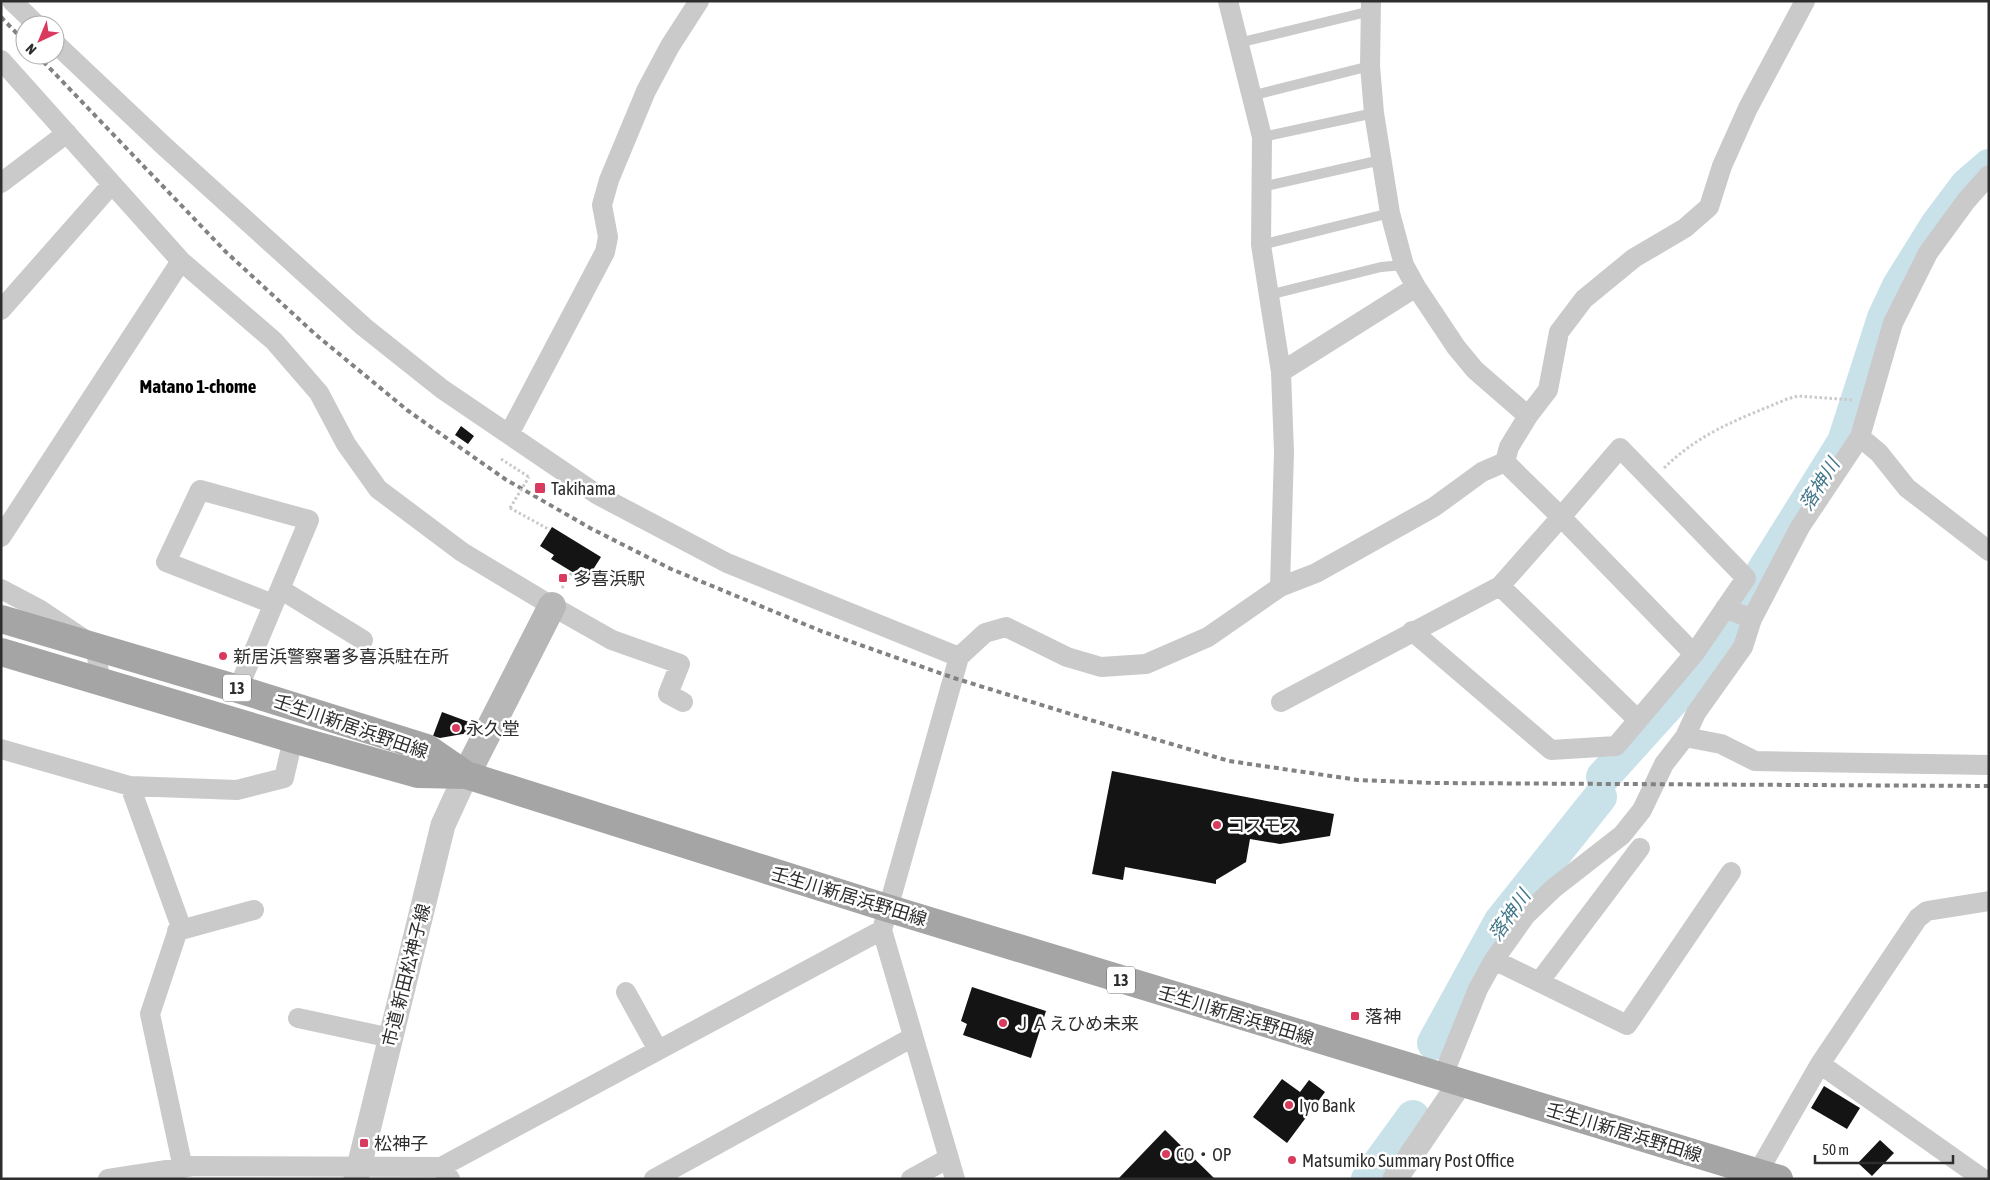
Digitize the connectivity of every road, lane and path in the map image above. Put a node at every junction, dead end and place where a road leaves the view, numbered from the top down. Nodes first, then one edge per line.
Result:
1 (12, 1) edge
2 (700, 1) edge
3 (1228, 1) edge
4 (1805, 1) edge
5 (1371, 6) edge
6 (27, 15) edge
7 (1238, 43) junction
8 (65, 52) edge
9 (1, 60) edge
10 (1370, 66) junction
11 (1251, 96) junction
12 (1374, 113) junction
13 (67, 132) junction
14 (1262, 137) junction
15 (1382, 160) junction
16 (1989, 175) edge
17 (1, 183) edge
18 (112, 184) junction
19 (1262, 187) junction
20 (1390, 213) junction
21 (1261, 245) junction
22 (181, 261) junction
23 (1404, 265) junction
24 (1416, 288) junction
25 (1269, 295) junction
26 (1, 310) edge
27 (1281, 372) junction
28 (1844, 398) dead end
29 (1528, 416) junction
30 (508, 434) junction
31 (1860, 437) junction
32 (501, 458) dead end
33 (1505, 462) junction
34 (1651, 480) junction
35 (1562, 518) junction
36 (550, 530) dead end
37 (1, 537) edge
38 (1989, 551) edge
39 (1280, 586) junction
40 (1500, 586) junction
41 (1, 590) edge
42 (276, 597) junction
43 (552, 606) junction
44 (1726, 608) junction
45 (1, 619) edge
46 (1752, 619) junction
47 (1412, 631) junction
48 (363, 640) dead end
49 (96, 647) junction
50 (1, 652) edge
51 (1694, 654) junction
52 (959, 657) junction
53 (100, 682) junction
54 (238, 689) junction
55 (683, 702) dead end
56 (1281, 702) dead end
57 (1638, 720) junction
58 (1686, 737) junction
59 (293, 740) junction
60 (1, 749) edge
61 (1989, 765) edge
62 (466, 775) junction
63 (130, 786) junction
64 (1640, 848) dead end
65 (1731, 872) dead end
66 (1989, 901) edge
67 (254, 910) dead end
68 (884, 919) junction
69 (177, 931) junction
70 (1494, 960) junction
71 (1539, 982) junction
72 (626, 992) dead end
73 (298, 1018) dead end
74 (913, 1036) junction
75 (392, 1038) junction
76 (658, 1050) junction
77 (1820, 1064) junction
78 (1451, 1081) junction
79 (949, 1158) junction
80 (183, 1168) junction
81 (357, 1172) edge
82 (445, 1173) edge
83 (1769, 1176) edge
84 (108, 1179) edge
85 (654, 1179) edge
86 (911, 1179) edge
87 (955, 1179) edge
88 (1395, 1179) edge
89 (1984, 1179) edge

1 - 6 street
2 - 30 street
3 - 7 street
4 - 29 street
5 - 7 lane
5 - 10 street
7 - 11 street
8 - 30 street
9 - 13 street
10 - 11 lane
10 - 12 street
11 - 14 street
12 - 14 lane
12 - 15 street
13 - 17 street
13 - 18 street
14 - 19 street
15 - 19 lane
15 - 20 street
16 - 31 street
18 - 22 street
18 - 26 street
19 - 21 street
20 - 21 lane
20 - 23 street
21 - 25 street
22 - 37 street
22 - 43 street
23 - 24 street
23 - 25 lane
24 - 27 street
24 - 29 street
25 - 27 street
27 - 39 street
28 - 34 path
29 - 33 street
30 - 52 street
31 - 38 street
31 - 46 street
32 - 36 path, bridge
33 - 35 street
33 - 39 street
34 - 35 street
34 - 44 street
35 - 40 street
35 - 51 street
39 - 52 street
40 - 47 street
40 - 57 street
41 - 49 street
42 - 42 street
42 - 48 street
42 - 54 street
43 - 55 street
43 - 62 main road
44 - 46 street
44 - 51 street
45 - 49 main road, 壬生川新居浜野田線 / 13
46 - 58 street
47 - 56 street
47 - 57 street
49 - 53 street
49 - 54 main road, 壬生川新居浜野田線 / 13
50 - 53 main road, 壬生川新居浜野田線 / 13
51 - 57 street
52 - 68 street
53 - 59 main road, 壬生川新居浜野田線 / 13
54 - 62 main road, 壬生川新居浜野田線 / 13
58 - 61 street
58 - 70 street
59 - 62 main road, 壬生川新居浜野田線 / 13
59 - 63 street
60 - 63 street
62 - 68 main road, 壬生川新居浜野田線 / 13
62 - 75 street, 市道 新田松神子線
63 - 69 street
64 - 71 street
65 - 71 street
66 - 77 street
67 - 69 street
68 - 74 street
68 - 76 street
68 - 78 main road, 壬生川新居浜野田線 / 13
69 - 80 street
70 - 71 street
70 - 78 street
72 - 76 street
73 - 75 street
74 - 79 street
74 - 85 street
75 - 81 street, 市道 新田松神子線
76 - 82 street
77 - 83 street
77 - 89 street
78 - 83 main road, 壬生川新居浜野田線 / 13
78 - 88 street
79 - 86 street
79 - 87 street
80 - 81 street
80 - 84 street
81 - 82 street

